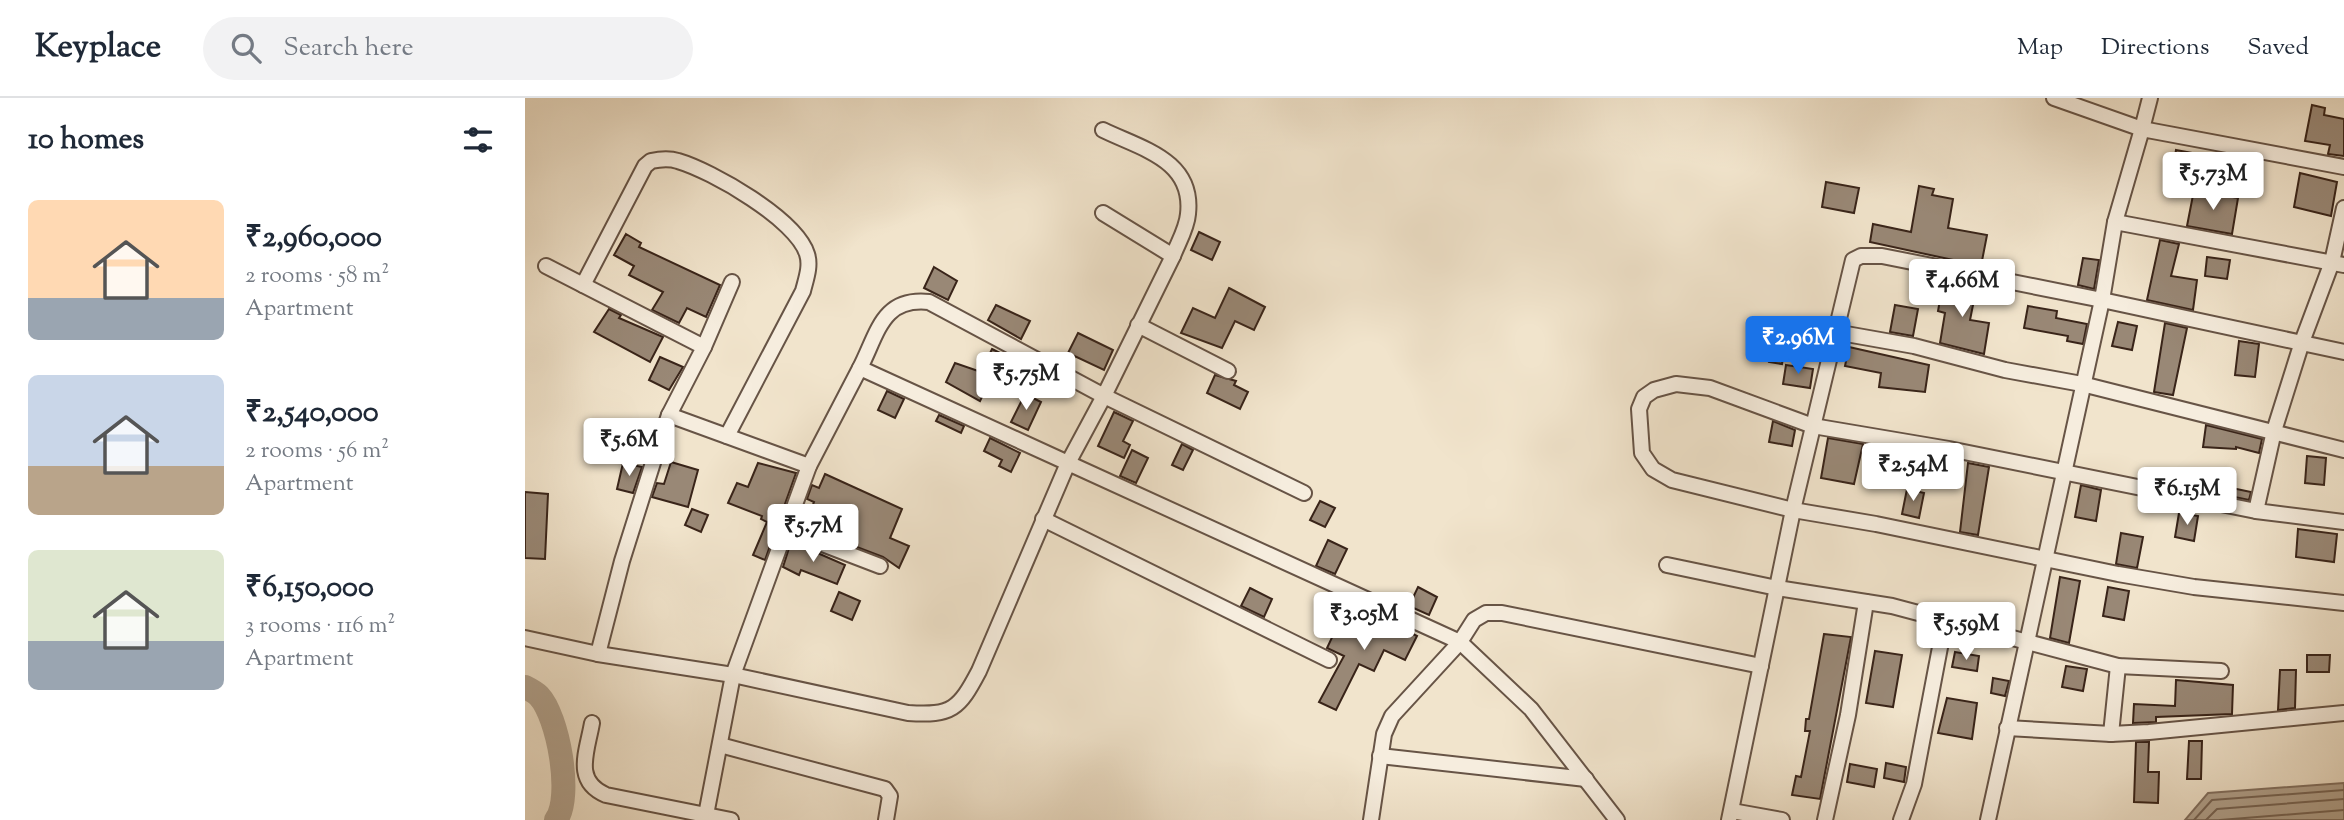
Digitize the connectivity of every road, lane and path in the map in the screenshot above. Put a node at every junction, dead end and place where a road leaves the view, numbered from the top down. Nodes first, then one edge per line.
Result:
1 (2055, 98) edge
2 (2150, 98) edge
3 (2141, 129) junction
4 (1103, 130) dead end
5 (2344, 167) edge
6 (2344, 208) edge
7 (1103, 213) dead end
8 (2115, 222) junction
9 (1173, 256) junction
10 (2338, 263) edge
11 (546, 266) dead end
12 (732, 282) dead end
13 (583, 285) junction
14 (2102, 300) junction
15 (1137, 326) junction
16 (1835, 332) junction
17 (2302, 342) junction
18 (704, 347) junction
19 (2344, 352) edge
20 (860, 368) junction
21 (1228, 371) dead end
22 (2082, 384) junction
23 (1104, 396) junction
24 (669, 415) junction
25 (1813, 426) junction
26 (2274, 431) junction
27 (727, 436) junction
28 (2344, 450) edge
29 (1068, 463) junction
30 (809, 466) junction
31 (2066, 474) junction
32 (1304, 493) dead end
33 (1793, 510) junction
34 (2256, 511) junction
35 (1043, 519) junction
36 (2344, 522) edge
37 (786, 530) junction
38 (2045, 557) junction
39 (1667, 565) dead end
40 (880, 566) dead end
41 (1777, 588) junction
42 (1866, 602) junction
43 (2344, 603) edge
44 (1945, 621) junction
45 (525, 638) edge
46 (2028, 640) junction
47 (1460, 642) junction
48 (598, 654) junction
49 (1329, 660) dead end
50 (1761, 666) junction
51 (2117, 666) junction
52 (2221, 671) dead end
53 (733, 675) junction
54 (2344, 712) edge
55 (592, 723) dead end
56 (2007, 728) junction
57 (2111, 734) junction
58 (720, 745) junction
59 (1380, 756) junction
60 (1586, 779) junction
61 (1730, 816) edge
62 (706, 817) edge
63 (731, 820) edge
64 (886, 820) edge
65 (1371, 820) edge
66 (1617, 820) edge
67 (1782, 820) edge
68 (1825, 820) edge
69 (1901, 820) edge
70 (1988, 820) edge

1 - 3 street
2 - 3 street
3 - 5 street
3 - 8 street
4 - 9 street
6 - 10 street
7 - 9 street
8 - 10 street
8 - 14 street
9 - 15 street
10 - 17 street
11 - 13 street
12 - 18 street
13 - 18 street
13 - 27 street
14 - 16 street
14 - 17 street
14 - 22 street
15 - 21 street
15 - 23 street
16 - 22 street
16 - 25 street
17 - 19 street
17 - 26 street
18 - 24 street
20 - 23 street
20 - 29 street
20 - 30 street
22 - 26 street
22 - 31 street
23 - 29 street
23 - 32 street
24 - 27 street
24 - 48 street
25 - 31 street
25 - 33 street
25 - 33 street
26 - 28 street
26 - 34 street
27 - 30 street
29 - 35 street
29 - 47 street
30 - 37 street
31 - 34 street
31 - 38 street
33 - 38 street
33 - 41 street
34 - 36 street
35 - 49 street
35 - 53 street
37 - 40 street
37 - 53 street
38 - 43 street
38 - 46 street
39 - 41 street
41 - 42 street
41 - 50 street
42 - 44 street
42 - 68 street
44 - 46 street
44 - 69 street
45 - 48 street
46 - 51 street
46 - 56 street
47 - 50 street
47 - 59 street
47 - 60 street
48 - 53 street
50 - 61 street
51 - 52 street
51 - 57 street
53 - 58 street
54 - 57 street
55 - 62 street
56 - 57 street
56 - 70 street
58 - 62 street
58 - 64 street
59 - 60 street
59 - 65 street
60 - 66 street
61 - 67 street
62 - 63 street

